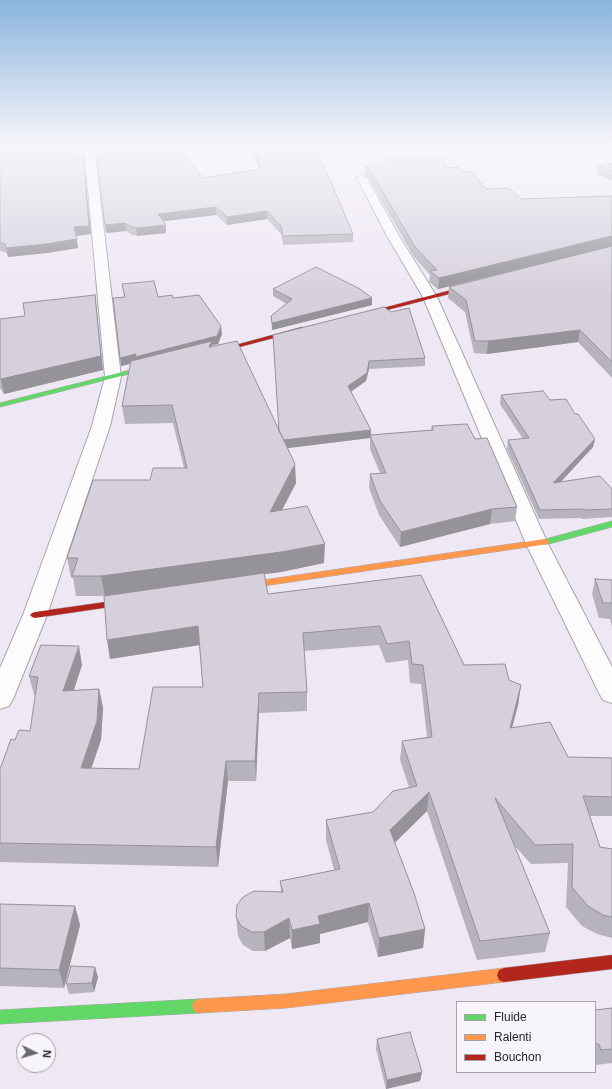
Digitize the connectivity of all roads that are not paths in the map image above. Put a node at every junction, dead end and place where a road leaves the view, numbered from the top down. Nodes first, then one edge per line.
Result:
1 (94, 196) edge
2 (372, 196) edge
3 (491, 282) edge
4 (430, 297) junction
5 (345, 318) edge
6 (314, 326) edge
7 (198, 355) edge
8 (167, 363) edge
9 (113, 377) junction
10 (0, 405) edge
11 (612, 524) edge
12 (537, 544) junction
13 (223, 588) edge
14 (144, 600) edge
15 (34, 615) junction
16 (612, 693) edge
17 (0, 699) edge
18 (612, 962) edge
19 (0, 1017) edge

1 - 9 street
2 - 4 street
3 - 4 street
4 - 5 street
4 - 12 street
6 - 7 street
8 - 9 street
9 - 10 street
9 - 15 street
11 - 12 street
12 - 13 street
12 - 16 street
14 - 15 street
15 - 17 street
18 - 19 street

